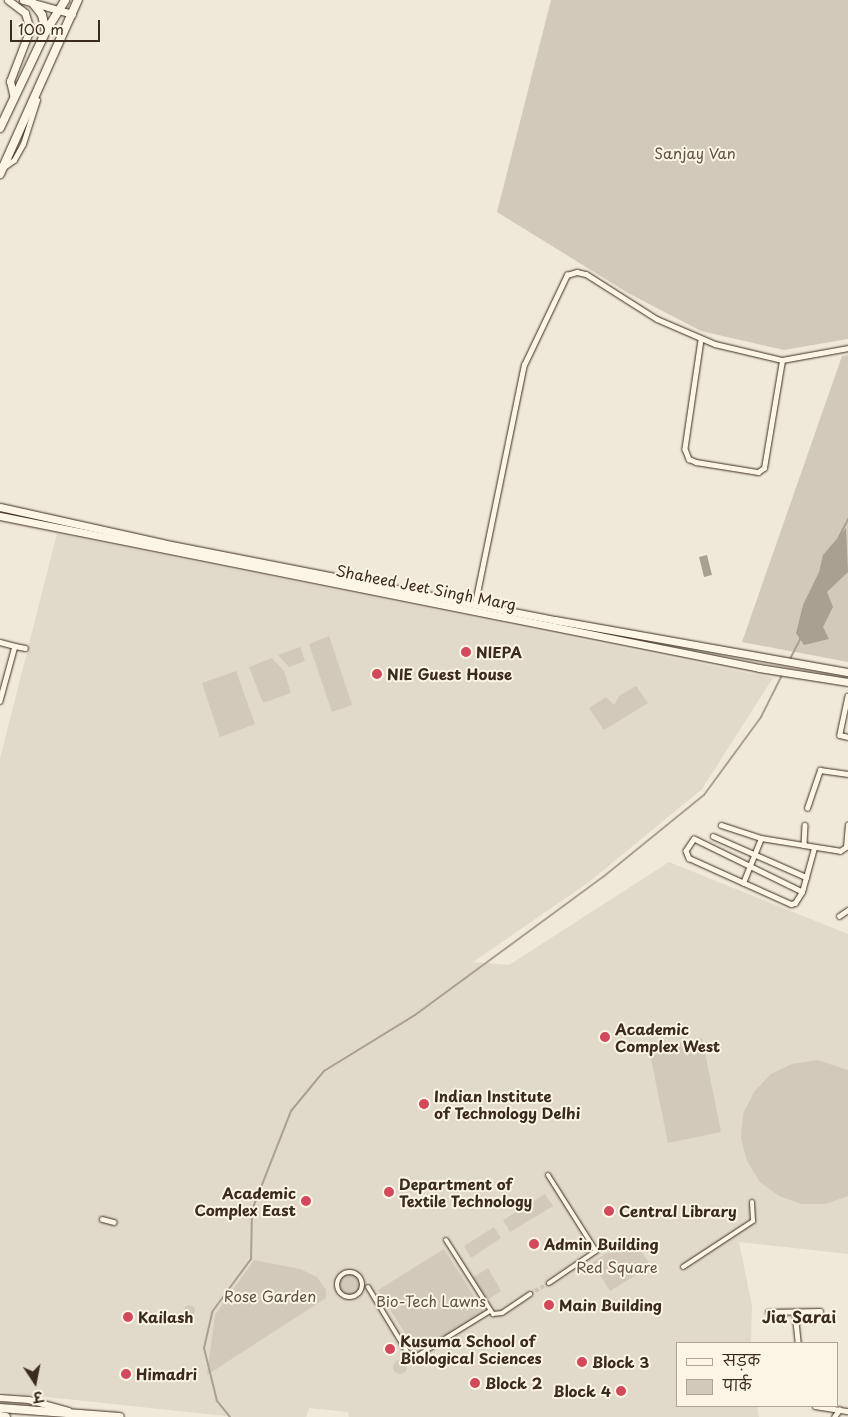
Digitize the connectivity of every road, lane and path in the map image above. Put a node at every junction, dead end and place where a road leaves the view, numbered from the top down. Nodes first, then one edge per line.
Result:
1 (8, 0) edge
2 (23, 0) edge
3 (65, 0) edge
4 (32, 2) junction
5 (77, 3) edge
6 (58, 9) junction
7 (72, 14) junction
8 (46, 31) junction
9 (14, 98) junction
10 (0, 128) edge
11 (1, 171) edge
12 (701, 340) junction
13 (848, 348) edge
14 (782, 360) junction
15 (0, 507) edge
16 (0, 516) edge
17 (474, 607) junction
18 (0, 642) edge
19 (15, 646) junction
20 (25, 648) dead end
21 (848, 672) edge
22 (848, 682) edge
23 (848, 696) edge
24 (0, 702) edge
25 (848, 737) edge
26 (848, 774) edge
27 (806, 808) dead end
28 (721, 825) dead end
29 (805, 825) dead end
30 (848, 825) edge
31 (713, 836) dead end
32 (761, 838) junction
33 (804, 846) junction
34 (814, 848) junction
35 (846, 850) edge
36 (755, 854) junction
37 (750, 867) junction
38 (806, 877) junction
39 (744, 883) junction
40 (802, 892) junction
41 (848, 910) edge
42 (839, 916) dead end
43 (548, 1175) dead end
44 (752, 1202) dead end
45 (102, 1219) dead end
46 (114, 1222) dead end
47 (446, 1240) dead end
48 (683, 1267) dead end
49 (549, 1283) tunnel mouth
50 (368, 1287) dead end
51 (360, 1292) joint
52 (530, 1294) tunnel mouth
53 (490, 1311) junction
54 (768, 1312) dead end
55 (795, 1312) junction
56 (820, 1312) dead end
57 (798, 1342) edge
58 (0, 1398) edge
59 (821, 1407) edge
60 (839, 1410) junction
61 (848, 1411) edge
62 (1, 1412) edge
63 (81, 1414) junction
64 (6, 1417) edge
65 (120, 1417) edge
66 (834, 1417) edge

1 - 9 main road
2 - 4 main road
3 - 5 main road
3 - 6 main road
4 - 6 main road
4 - 8 main road
5 - 7 main road
6 - 7 main road
6 - 8 main road
7 - 11 main road
8 - 9 main road
9 - 10 main road
12 - 14 street
12 - 14 street
12 - 17 street
13 - 14 street
15 - 17 main road, Shaheed Jeet Singh Marg
16 - 17 main road, Shaheed Jeet Singh Marg
17 - 21 main road, Shaheed Jeet Singh Marg
17 - 22 main road, Shaheed Jeet Singh Marg
18 - 19 street
19 - 20 street
19 - 24 street
23 - 25 street
26 - 27 street
28 - 32 street
29 - 33 street
30 - 35 street
31 - 36 street
32 - 33 street
32 - 36 street
33 - 34 street
34 - 35 street
34 - 38 street
36 - 37 street
36 - 38 street
37 - 39 street
37 - 39 street
37 - 40 street
38 - 40 street
39 - 40 street
41 - 42 street
43 - 49 street
44 - 48 street
45 - 46 street
47 - 53 street
50 - 53 street
51 - 51 street
52 - 53 street
54 - 55 street
55 - 56 street
55 - 57 street
58 - 63 street
59 - 60 street
60 - 61 street
60 - 66 street
62 - 63 main road
62 - 64 main road
63 - 65 main road

